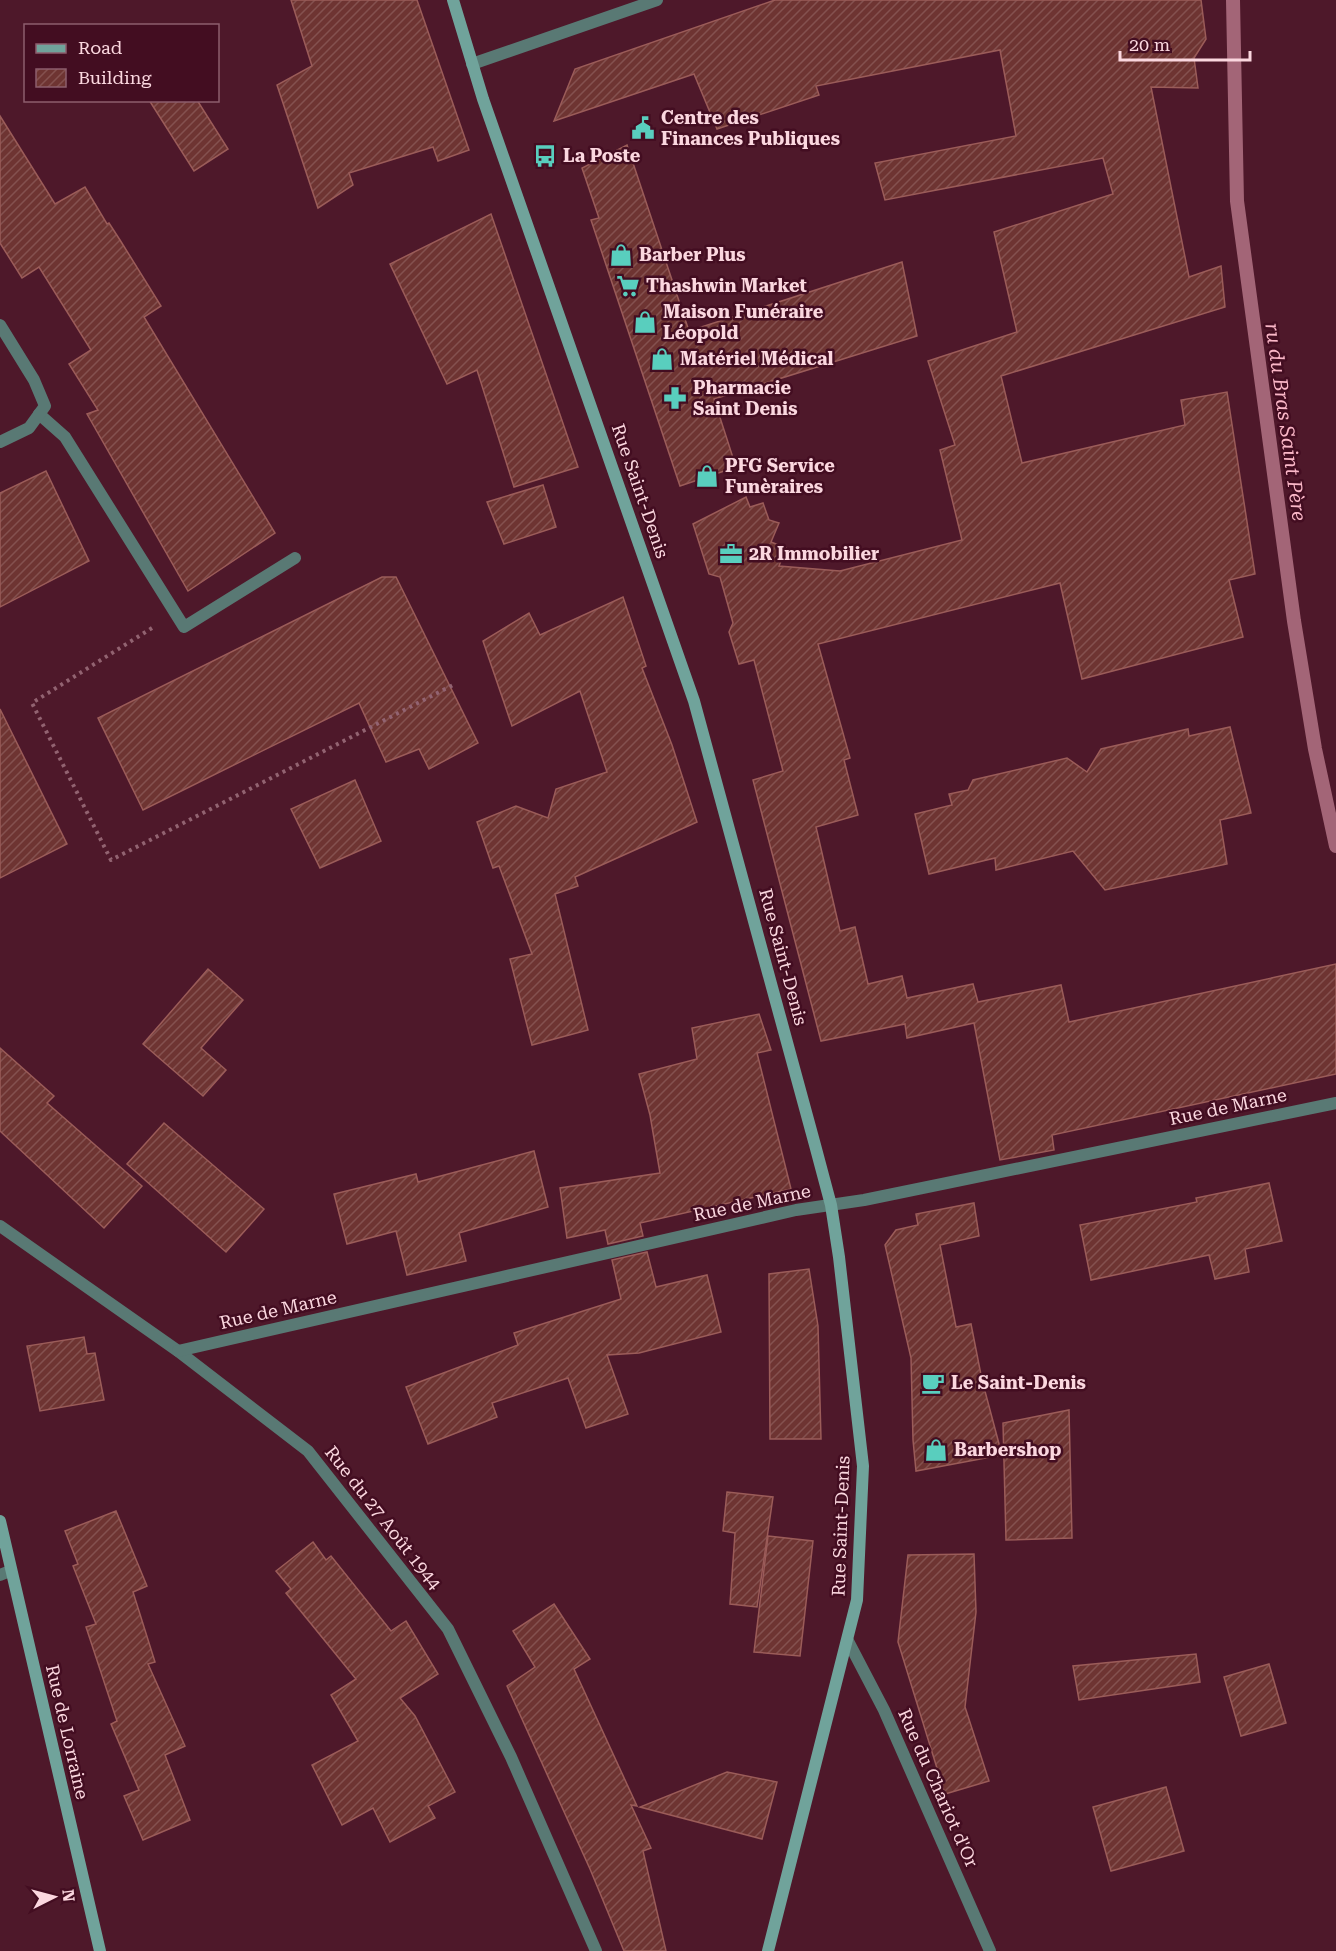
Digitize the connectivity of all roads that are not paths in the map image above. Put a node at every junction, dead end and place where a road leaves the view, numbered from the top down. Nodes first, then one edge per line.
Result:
1 (453, 0) edge
2 (657, 0) edge
3 (472, 64) junction
4 (0, 325) edge
5 (39, 414) junction
6 (0, 442) edge
7 (295, 558) dead end
8 (1336, 1103) edge
9 (831, 1206) junction
10 (0, 1226) edge
11 (178, 1351) junction
12 (0, 1521) edge
13 (5, 1573) edge
14 (849, 1641) junction
15 (100, 1951) edge
16 (596, 1951) edge
17 (768, 1951) edge
18 (990, 1951) edge

1 - 3 main road, Rue Saint-Denis
2 - 3 street
3 - 9 main road, Rue Saint-Denis
4 - 5 street
5 - 6 street
5 - 7 street
8 - 9 street, Rue de Marne
9 - 11 street, Rue de Marne
9 - 14 main road, Rue Saint-Denis
10 - 11 street, Rue du 27 Août 1944
11 - 16 street, Rue du 27 Août 1944
12 - 13 main road, Rue de Lorraine
13 - 15 main road, Rue de Lorraine
14 - 17 main road, Rue Saint-Denis
14 - 18 street, Rue du Chariot d'Or

